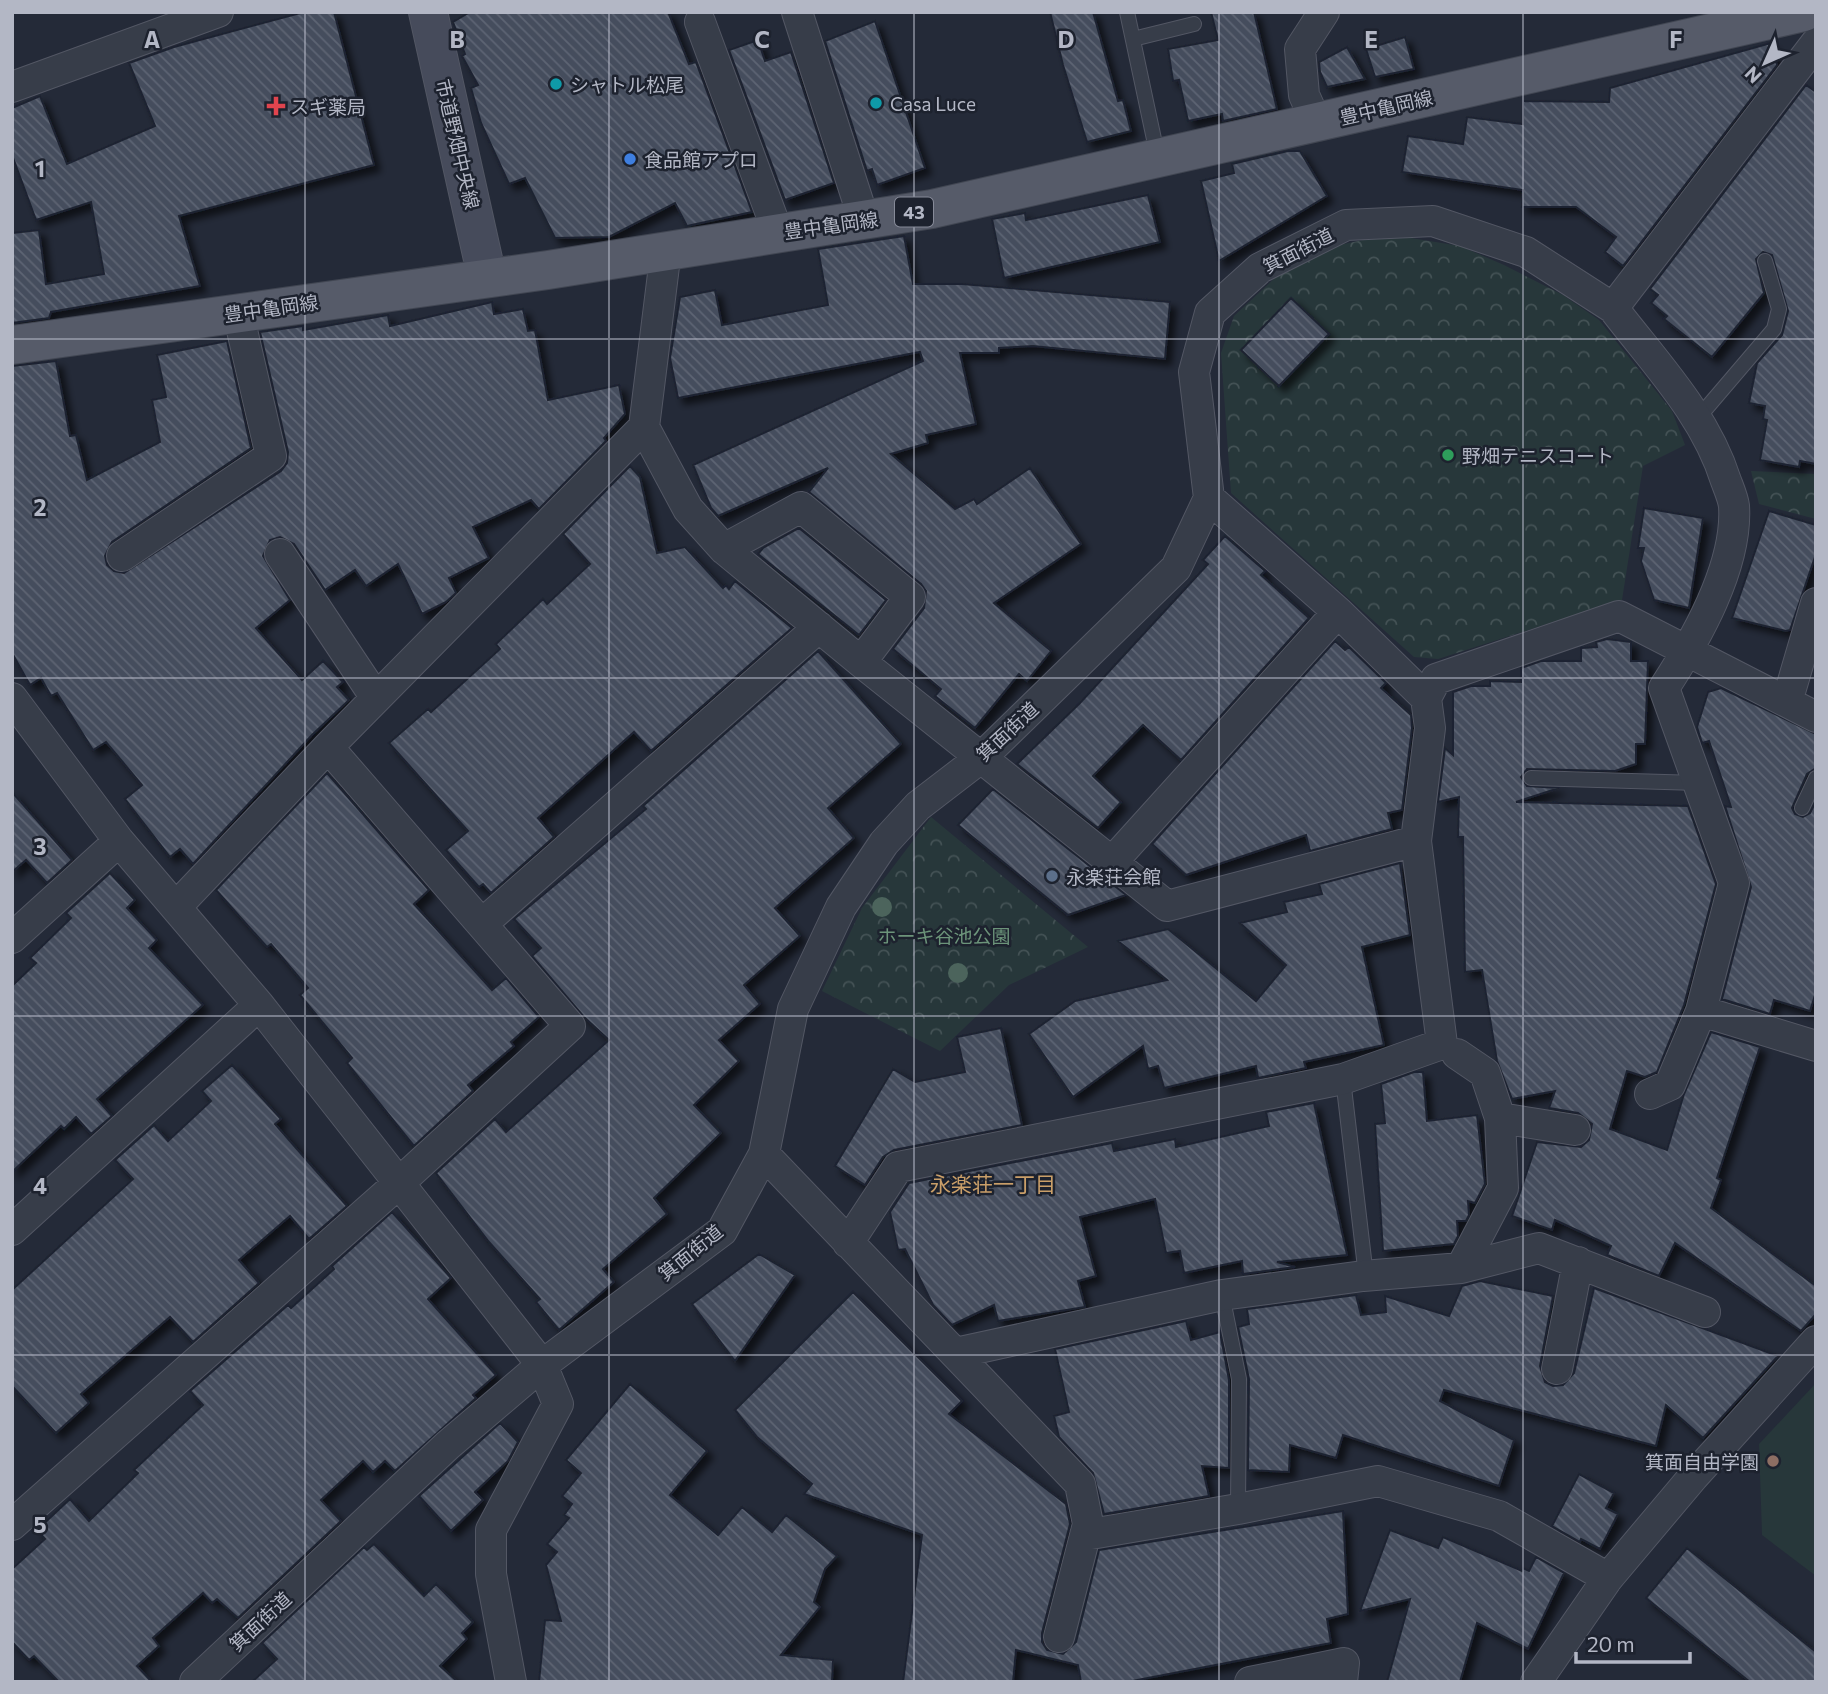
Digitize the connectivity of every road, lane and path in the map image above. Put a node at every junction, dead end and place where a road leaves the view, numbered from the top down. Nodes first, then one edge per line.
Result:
1 (218, 12) edge
2 (428, 12) edge
3 (797, 12) edge
4 (1127, 12) edge
5 (1324, 12) edge
6 (1804, 12) edge
7 (700, 22) dead end
8 (1194, 24) dead end
9 (1133, 39) junction
10 (1816, 43) edge
11 (12, 87) edge
12 (1317, 124) junction
13 (1158, 160) junction
14 (864, 220) junction
15 (778, 233) junction
16 (666, 250) junction
17 (1765, 261) dead end
18 (487, 277) junction
19 (1613, 308) junction
20 (238, 313) junction
21 (12, 345) edge
22 (1698, 418) junction
23 (644, 427) junction
24 (1209, 498) junction
25 (724, 549) junction
26 (280, 554) dead end
27 (122, 556) dead end
28 (1816, 603) edge
29 (1338, 612) junction
30 (819, 627) junction
31 (1687, 652) junction
32 (861, 662) junction
33 (12, 698) edge
34 (376, 698) junction
35 (1426, 698) junction
36 (1787, 702) junction
37 (1816, 717) edge
38 (328, 747) junction
39 (983, 756) junction
40 (1531, 778) dead end
41 (1816, 778) edge
42 (1698, 783) junction
43 (1802, 808) dead end
44 (119, 841) junction
45 (1416, 841) junction
46 (1113, 861) junction
47 (176, 907) junction
48 (482, 924) junction
49 (12, 938) edge
50 (259, 1005) junction
51 (1701, 1010) junction
52 (1816, 1046) edge
53 (1457, 1054) dead end
54 (1343, 1079) junction
55 (1650, 1094) dead end
56 (1500, 1118) junction
57 (1575, 1130) dead end
58 (764, 1154) junction
59 (399, 1183) junction
60 (12, 1230) edge
61 (848, 1243) junction
62 (1578, 1262) junction
63 (1461, 1268) junction
64 (1366, 1276) junction
65 (1222, 1295) junction
66 (1705, 1312) dead end
67 (1816, 1341) edge
68 (956, 1353) junction
69 (542, 1365) junction
70 (1557, 1369) dead end
71 (1238, 1509) junction
72 (12, 1525) edge
73 (1085, 1535) junction
74 (1608, 1577) junction
75 (1059, 1637) dead end
76 (195, 1682) edge
77 (511, 1682) edge
78 (1250, 1682) edge
79 (1342, 1682) edge
80 (1536, 1682) edge

1 - 11 street
2 - 18 street, 市道野畑中央線
3 - 14 street
4 - 9 lane
5 - 12 street
6 - 12 main road, 豊中亀岡線 / 43
7 - 15 street
8 - 9 lane
9 - 13 lane
10 - 19 street
12 - 13 main road, 豊中亀岡線 / 43
13 - 14 main road, 豊中亀岡線 / 43
14 - 15 main road, 豊中亀岡線 / 43
15 - 16 main road, 豊中亀岡線 / 43
16 - 18 main road, 豊中亀岡線 / 43
16 - 23 street
17 - 22 lane
18 - 20 main road, 豊中亀岡線 / 43
19 - 22 street, 箕面街道
19 - 24 street, 箕面街道
20 - 21 main road, 豊中亀岡線 / 43
20 - 27 street
22 - 31 street, 箕面街道
23 - 25 street
23 - 34 street
24 - 29 street
24 - 39 street, 箕面街道
25 - 30 street
25 - 32 street
26 - 34 street
28 - 36 street
29 - 35 street
29 - 46 street
30 - 32 street
30 - 48 street
31 - 35 street
31 - 36 street
31 - 42 street, 箕面街道
32 - 39 street
33 - 44 street
34 - 38 street
35 - 45 street
36 - 37 street
38 - 47 street
38 - 48 street
39 - 46 street
39 - 58 street, 箕面街道
40 - 42 lane
41 - 43 lane
42 - 51 street
44 - 47 street
44 - 49 street
45 - 46 street
45 - 54 street
47 - 50 street
48 - 59 street
50 - 59 street
50 - 60 street
51 - 52 street
51 - 55 street
53 - 56 street
54 - 61 street
54 - 64 lane
56 - 57 street
56 - 63 street
58 - 61 street
58 - 69 street, 箕面街道
59 - 69 street
59 - 72 street
61 - 68 street
62 - 63 street
62 - 66 street
62 - 70 street
63 - 64 street
64 - 65 street
65 - 68 street
65 - 71 lane
67 - 74 street
68 - 73 street
69 - 76 street, 箕面街道
69 - 77 street
71 - 73 street
71 - 74 street
73 - 75 street
74 - 80 street
78 - 79 street

